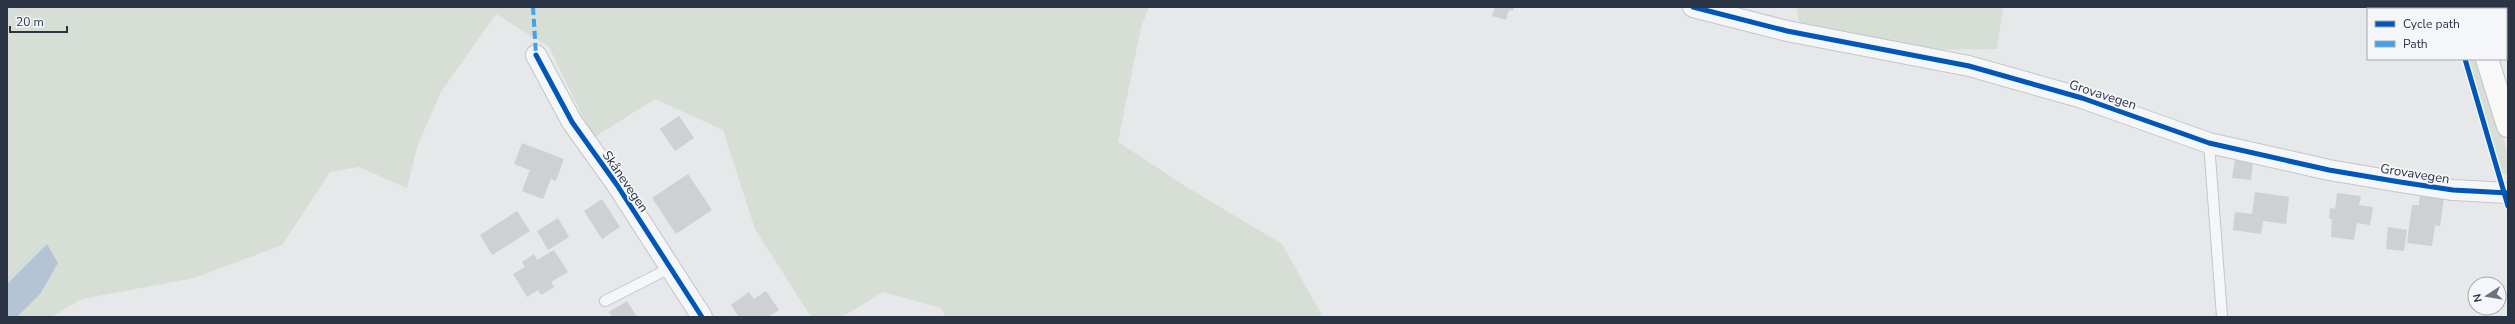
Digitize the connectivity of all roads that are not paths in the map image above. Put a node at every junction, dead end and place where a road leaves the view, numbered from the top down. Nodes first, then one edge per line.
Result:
1 (1693, 7) edge
2 (536, 55) dead end
3 (2487, 60) edge
4 (2508, 126) edge
5 (2210, 143) junction
6 (2508, 193) edge
7 (670, 268) junction
8 (605, 301) dead end
9 (702, 317) edge
10 (2222, 317) edge

1 - 5 street, Grovavegen
2 - 7 street, Skånevegen
3 - 4 main road
5 - 6 street, Grovavegen
5 - 10 lane
7 - 8 lane
7 - 9 street, Skånevegen

